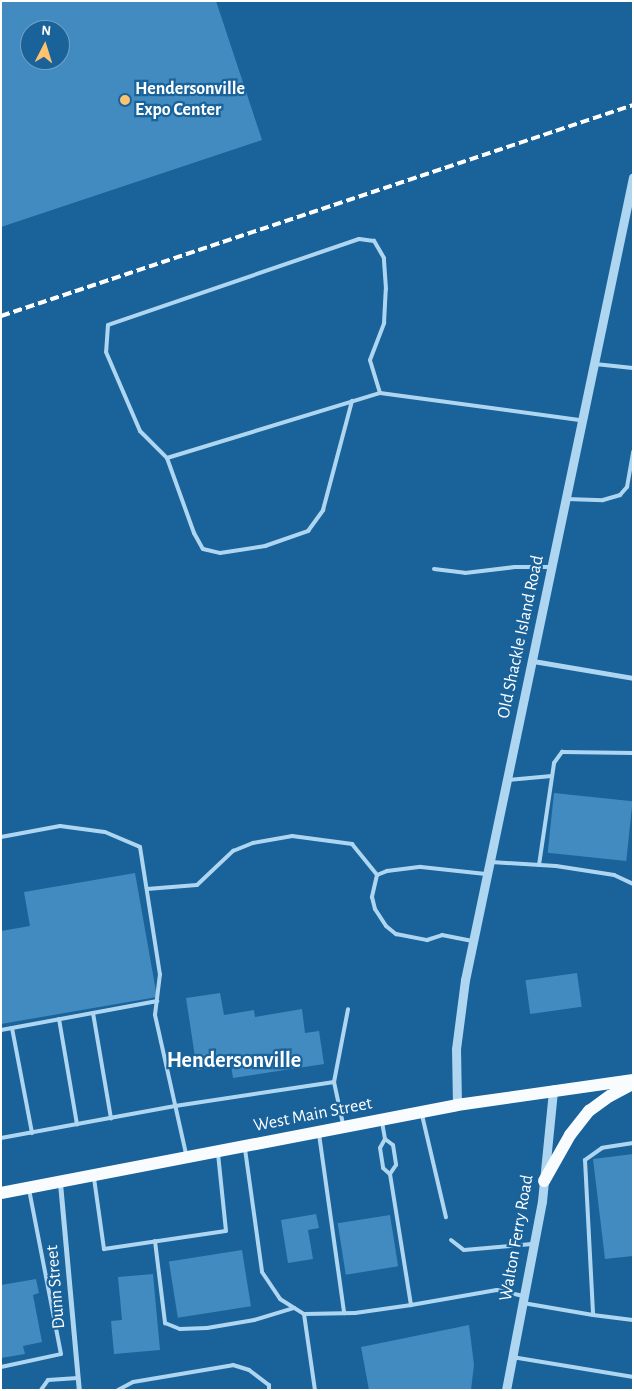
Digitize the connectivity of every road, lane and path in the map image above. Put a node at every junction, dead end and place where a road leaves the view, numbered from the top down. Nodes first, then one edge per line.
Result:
1 (633, 177) edge
2 (594, 364) junction
3 (633, 368) edge
4 (380, 392) junction
5 (352, 401) junction
6 (584, 421) junction
7 (633, 452) edge
8 (167, 458) junction
9 (567, 499) junction
10 (553, 567) junction
11 (434, 569) dead end
12 (533, 661) junction
13 (633, 678) edge
14 (633, 753) edge
15 (552, 776) junction
16 (507, 780) junction
17 (1, 837) edge
18 (491, 862) junction
19 (538, 865) junction
20 (488, 874) junction
21 (377, 875) junction
22 (633, 884) edge
23 (147, 889) junction
24 (474, 942) junction
25 (157, 1001) junction
26 (348, 1009) dead end
27 (93, 1013) junction
28 (59, 1019) junction
29 (12, 1028) junction
30 (1, 1030) edge
31 (633, 1080) edge
32 (334, 1082) junction
33 (633, 1084) edge
34 (553, 1090) junction
35 (176, 1106) junction
36 (457, 1106) junction
37 (422, 1112) junction
38 (111, 1118) junction
39 (382, 1120) junction
40 (77, 1124) junction
41 (344, 1127) junction
42 (319, 1132) junction
43 (32, 1133) junction
44 (1, 1138) edge
45 (385, 1139) junction
46 (633, 1143) edge
47 (245, 1146) junction
48 (217, 1152) junction
49 (187, 1158) junction
50 (390, 1174) junction
51 (94, 1176) junction
52 (544, 1181) junction
53 (60, 1182) junction
54 (28, 1188) junction
55 (1, 1193) edge
56 (446, 1217) dead end
57 (451, 1240) dead end
58 (155, 1241) junction
59 (534, 1244) junction
60 (523, 1299) junction
61 (412, 1304) junction
62 (294, 1308) junction
63 (344, 1313) junction
64 (304, 1314) junction
65 (593, 1314) junction
66 (633, 1320) edge
67 (512, 1357) junction
68 (1, 1367) edge
69 (633, 1377) edge
70 (78, 1378) junction
71 (41, 1390) edge
72 (79, 1390) edge
73 (118, 1390) edge
74 (269, 1390) edge
75 (315, 1390) edge
76 (506, 1390) edge

1 - 2 street, Old Shackle Island Road
2 - 3 lane
2 - 6 street, Old Shackle Island Road
4 - 5 lane
4 - 6 lane
4 - 8 lane
5 - 8 lane
5 - 8 lane
6 - 9 street, Old Shackle Island Road
7 - 9 lane
9 - 10 street, Old Shackle Island Road
10 - 11 lane
10 - 12 street, Old Shackle Island Road
12 - 13 street
12 - 16 street, Old Shackle Island Road
14 - 15 lane
15 - 16 lane
15 - 19 lane
16 - 18 street, Old Shackle Island Road
17 - 23 lane
18 - 19 lane
18 - 20 street, Old Shackle Island Road
19 - 22 lane
20 - 21 lane
20 - 24 street, Old Shackle Island Road
21 - 23 lane
21 - 24 lane
23 - 25 lane
24 - 36 street, Old Shackle Island Road
25 - 27 lane
25 - 35 lane
26 - 32 lane
27 - 28 lane
27 - 38 lane
28 - 29 lane
28 - 40 lane
29 - 30 lane
29 - 43 lane
31 - 34 main road, West Main Street
32 - 35 lane
32 - 41 lane
33 - 52 main road
34 - 36 main road, West Main Street
34 - 52 street, Walton Ferry Road
35 - 38 lane
35 - 49 lane
36 - 37 main road, West Main Street
37 - 39 main road, West Main Street
37 - 56 lane
38 - 40 lane
39 - 41 main road, West Main Street
39 - 45 lane
40 - 43 lane
41 - 42 main road, West Main Street
42 - 47 main road, West Main Street
42 - 63 lane
43 - 44 lane
45 - 50 lane
45 - 50 lane
46 - 65 lane
47 - 48 main road, West Main Street
47 - 62 lane
48 - 49 main road, West Main Street
48 - 58 lane
49 - 51 main road, West Main Street
50 - 61 lane
51 - 53 main road, West Main Street
51 - 58 lane
52 - 59 street, Walton Ferry Road
53 - 54 main road, West Main Street
53 - 70 street, Dunn Street
54 - 55 main road, West Main Street
54 - 68 lane
57 - 59 lane
58 - 62 lane
59 - 60 street, Walton Ferry Road
60 - 61 lane
60 - 65 lane
60 - 67 street, Walton Ferry Road
61 - 63 lane
62 - 64 lane
63 - 64 lane
64 - 75 lane
65 - 66 lane
67 - 69 lane
67 - 76 street, Walton Ferry Road
70 - 71 lane
70 - 72 street, Dunn Street
73 - 74 lane

